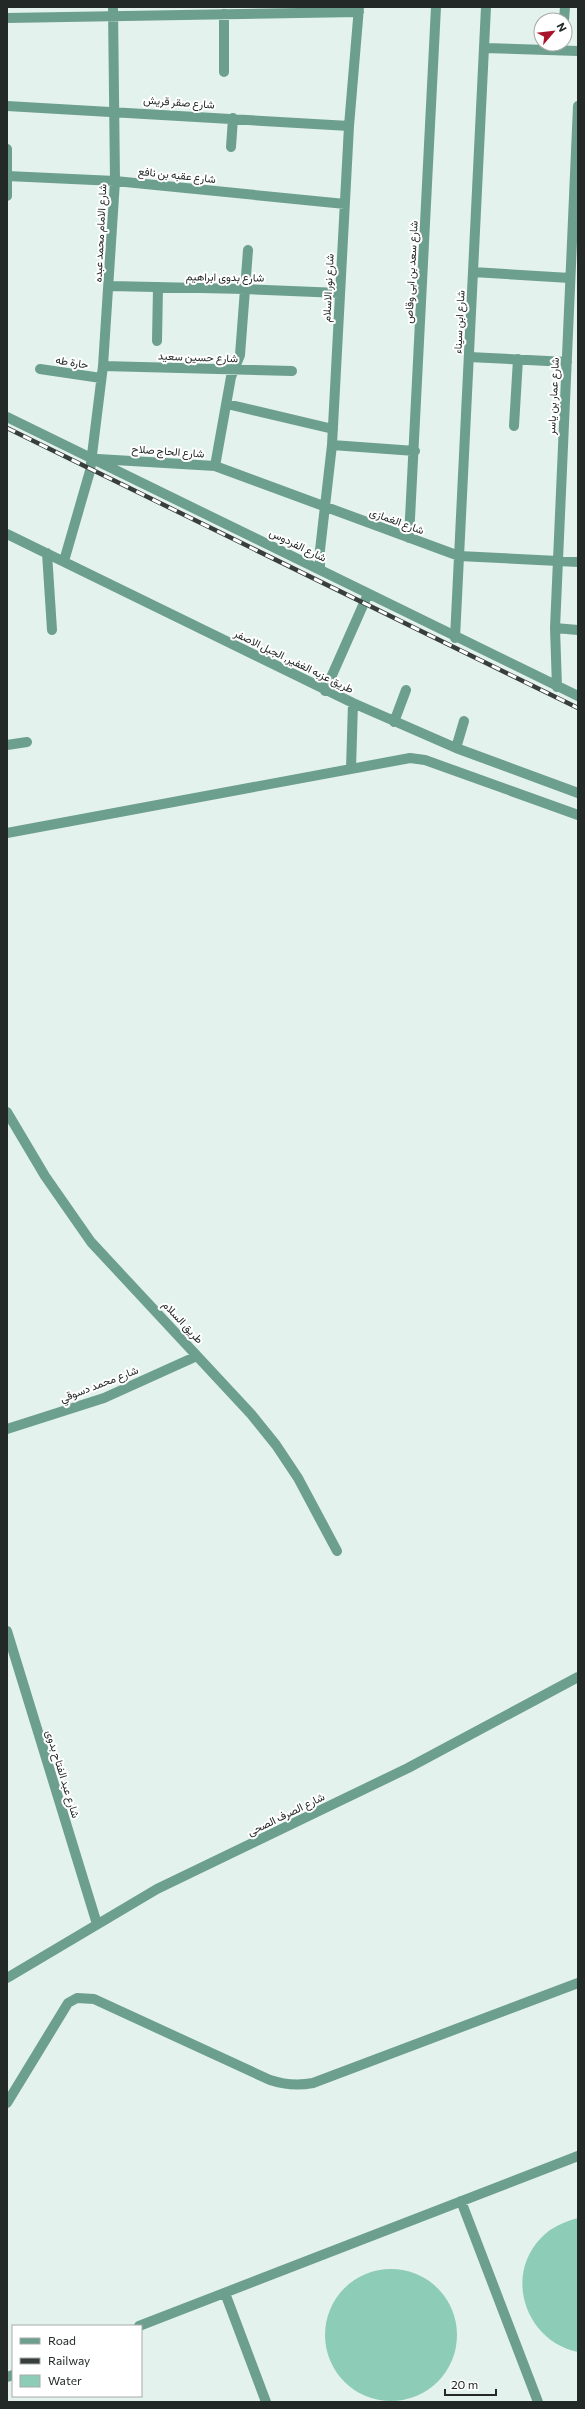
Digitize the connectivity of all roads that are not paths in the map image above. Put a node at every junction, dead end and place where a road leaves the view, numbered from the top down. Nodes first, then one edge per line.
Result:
1 (436, 7) edge
2 (486, 7) edge
3 (359, 10) edge
4 (113, 11) edge
5 (224, 14) junction
6 (7, 18) edge
7 (533, 47) edge
8 (484, 48) junction
9 (224, 72) dead end
10 (7, 106) edge
11 (578, 106) edge
12 (115, 110) junction
13 (233, 118) junction
14 (349, 126) junction
15 (577, 143) edge
16 (231, 147) dead end
17 (7, 149) edge
18 (7, 176) edge
19 (115, 181) junction
20 (7, 196) edge
21 (345, 204) junction
22 (248, 250) dead end
23 (473, 272) junction
24 (570, 278) junction
25 (110, 286) junction
26 (158, 287) junction
27 (245, 289) junction
28 (340, 293) junction
29 (157, 341) dead end
30 (469, 356) junction
31 (518, 359) junction
32 (567, 362) junction
33 (103, 366) junction
34 (40, 369) dead end
35 (233, 370) junction
36 (292, 371) dead end
37 (101, 378) junction
38 (227, 404) junction
39 (7, 417) edge
40 (514, 426) dead end
41 (333, 429) junction
42 (332, 446) junction
43 (415, 451) junction
44 (92, 458) junction
45 (215, 466) junction
46 (326, 508) junction
47 (7, 534) edge
48 (409, 538) junction
49 (47, 553) junction
50 (459, 556) junction
51 (64, 561) junction
52 (558, 561) junction
53 (578, 562) edge
54 (320, 569) junction
55 (368, 594) junction
56 (555, 628) junction
57 (52, 630) dead end
58 (578, 630) edge
59 (455, 638) junction
60 (557, 687) junction
61 (406, 690) dead end
62 (325, 691) junction
63 (578, 696) edge
64 (352, 704) junction
65 (464, 721) dead end
66 (394, 722) junction
67 (27, 742) dead end
68 (7, 745) edge
69 (456, 748) junction
70 (351, 769) junction
71 (578, 793) edge
72 (578, 815) edge
73 (7, 833) edge
74 (7, 1112) edge
75 (197, 1356) junction
76 (7, 1429) edge
77 (337, 1551) dead end
78 (7, 1631) edge
79 (578, 1677) edge
80 (97, 1924) junction
81 (7, 1978) edge
82 (578, 1983) edge
83 (7, 2103) edge
84 (578, 2156) edge
85 (461, 2201) junction
86 (225, 2293) junction
87 (142, 2325) edge
88 (266, 2402) edge
89 (538, 2402) edge

1 - 43 street, شارع سعد بن ابى وقاص
2 - 8 street, شارع ابن سيناء
3 - 5 street
3 - 14 street, شارع نور الاسلام
4 - 5 street
4 - 6 street
4 - 12 street, شارع الامام محمد عبده
5 - 9 street
7 - 8 street
8 - 23 street, شارع ابن سيناء
10 - 12 street, شارع صقر قريش
11 - 15 street, شارع عمار بن ياسر
12 - 13 street, شارع صقر قريش
12 - 19 street, شارع الامام محمد عبده
13 - 14 street, شارع صقر قريش
13 - 16 street
14 - 21 street, شارع نور الاسلام
15 - 24 street, شارع عمار بن ياسر
17 - 18 street
18 - 19 street, شارع عقبه بن نافع
18 - 20 street
19 - 21 street, شارع عقبه بن نافع
19 - 25 street, شارع الامام محمد عبده
21 - 28 street, شارع نور الاسلام
22 - 27 street, شارع الحاج صلاح
23 - 24 street
23 - 30 street, شارع ابن سيناء
24 - 32 street, شارع عمار بن ياسر
25 - 26 street, شارع بدوى ابراهيم
25 - 33 street, شارع الامام محمد عبده
26 - 27 street, شارع بدوى ابراهيم
26 - 29 street
27 - 28 street, شارع بدوى ابراهيم
27 - 35 street, شارع الحاج صلاح
28 - 41 street, شارع نور الاسلام
30 - 31 street
30 - 50 street, شارع ابن سيناء
31 - 32 street
31 - 40 street
32 - 52 street, شارع عمار بن ياسر
33 - 35 street, شارع حسين سعيد
33 - 37 street, شارع الامام محمد عبده
34 - 37 street, حارة طه
35 - 36 street, شارع حسين سعيد
35 - 38 street, شارع الحاج صلاح
37 - 44 street, شارع الامام محمد عبده
38 - 41 street
38 - 45 street, شارع الحاج صلاح
39 - 44 street, شارع الفردوس
41 - 42 street, شارع نور الاسلام
42 - 43 street
42 - 46 street, شارع نور الاسلام
43 - 48 street, شارع سعد بن ابى وقاص
44 - 45 street, شارع الحاج صلاح
44 - 51 street, شارع الامام محمد عبده
44 - 54 street, شارع الفردوس
45 - 46 street, شارع الغمازى
46 - 48 street, شارع الغمازى
46 - 54 street, شارع نور الاسلام
47 - 49 street, طريق عزبه الغفير, الجبل الاصفر
48 - 50 street, شارع الغمازى
49 - 51 street, طريق عزبه الغفير, الجبل الاصفر
49 - 57 street
50 - 52 street, شارع الغمازى
50 - 59 street, شارع ابن سيناء
51 - 62 street, طريق عزبه الغفير, الجبل الاصفر
52 - 53 street, شارع الغمازى
52 - 56 street, شارع عمار بن ياسر
54 - 55 street, شارع الفردوس
55 - 59 street, شارع الفردوس
55 - 62 street
56 - 58 street
56 - 60 street, شارع عمار بن ياسر
59 - 60 street, شارع الفردوس
60 - 63 street, شارع الفردوس
61 - 66 street
62 - 64 street, طريق عزبه الغفير, الجبل الاصفر
64 - 66 street, طريق عزبه الغفير, الجبل الاصفر
64 - 70 street
65 - 69 street
66 - 69 street, طريق عزبه الغفير, الجبل الاصفر
67 - 68 street
69 - 71 street, طريق عزبه الغفير, الجبل الاصفر
70 - 72 street
70 - 73 street
74 - 75 street, طريق السلام
75 - 76 street, شارع محمد دسوقي
75 - 77 street, طريق السلام
78 - 80 street, شارع عبد الفتاح بدوى
79 - 80 street, شارع الصرف الصحى
80 - 81 street, شارع الصرف الصحى
82 - 83 street
84 - 85 street
85 - 86 street
85 - 89 street
86 - 87 street
86 - 88 street

